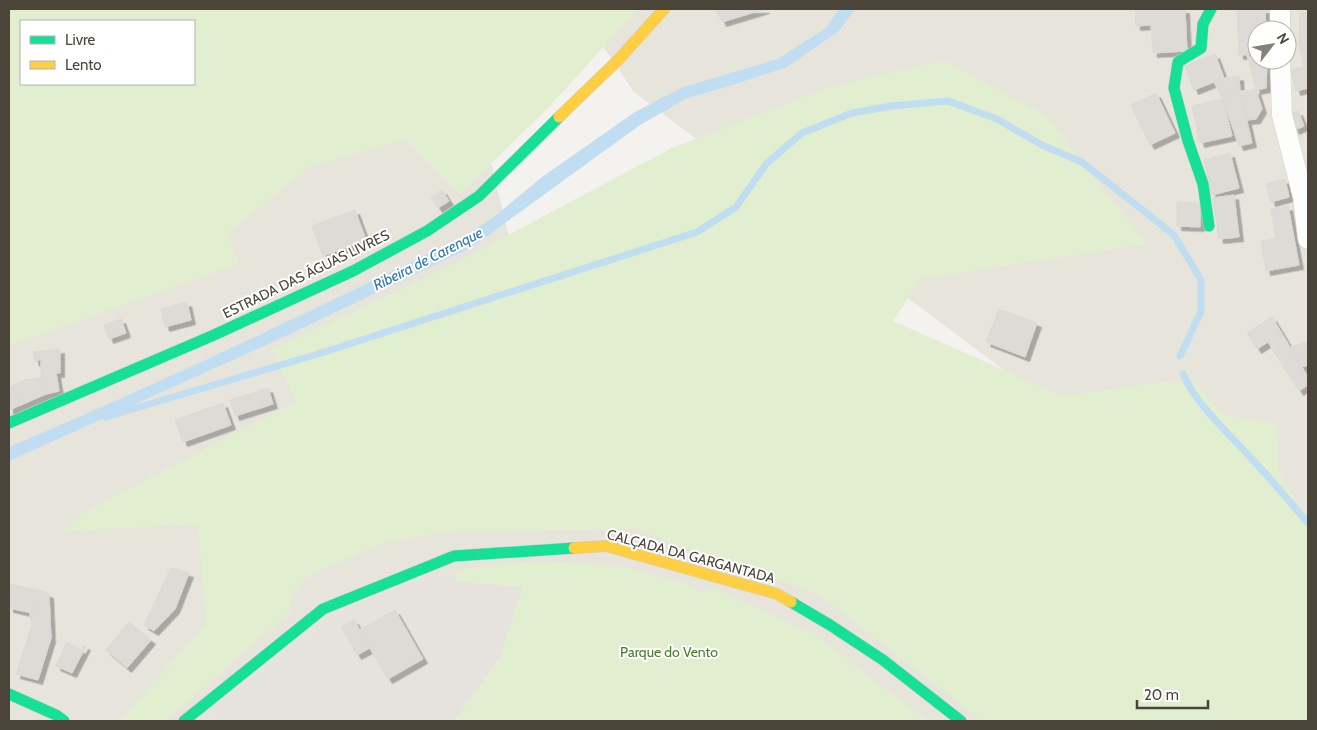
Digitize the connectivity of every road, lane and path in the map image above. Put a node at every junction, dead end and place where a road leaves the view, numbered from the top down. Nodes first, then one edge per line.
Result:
1 (664, 9) edge
2 (1212, 9) edge
3 (1280, 70) edge
4 (1209, 226) dead end
5 (1308, 239) edge
6 (9, 423) edge
7 (9, 694) edge
8 (64, 721) edge
9 (184, 721) edge
10 (961, 721) edge

1 - 6 street, ESTRADA DAS ÁGUAS LIVRES
2 - 4 street
3 - 5 street
7 - 8 street
9 - 10 street, CALÇADA DA GARGANTADA

